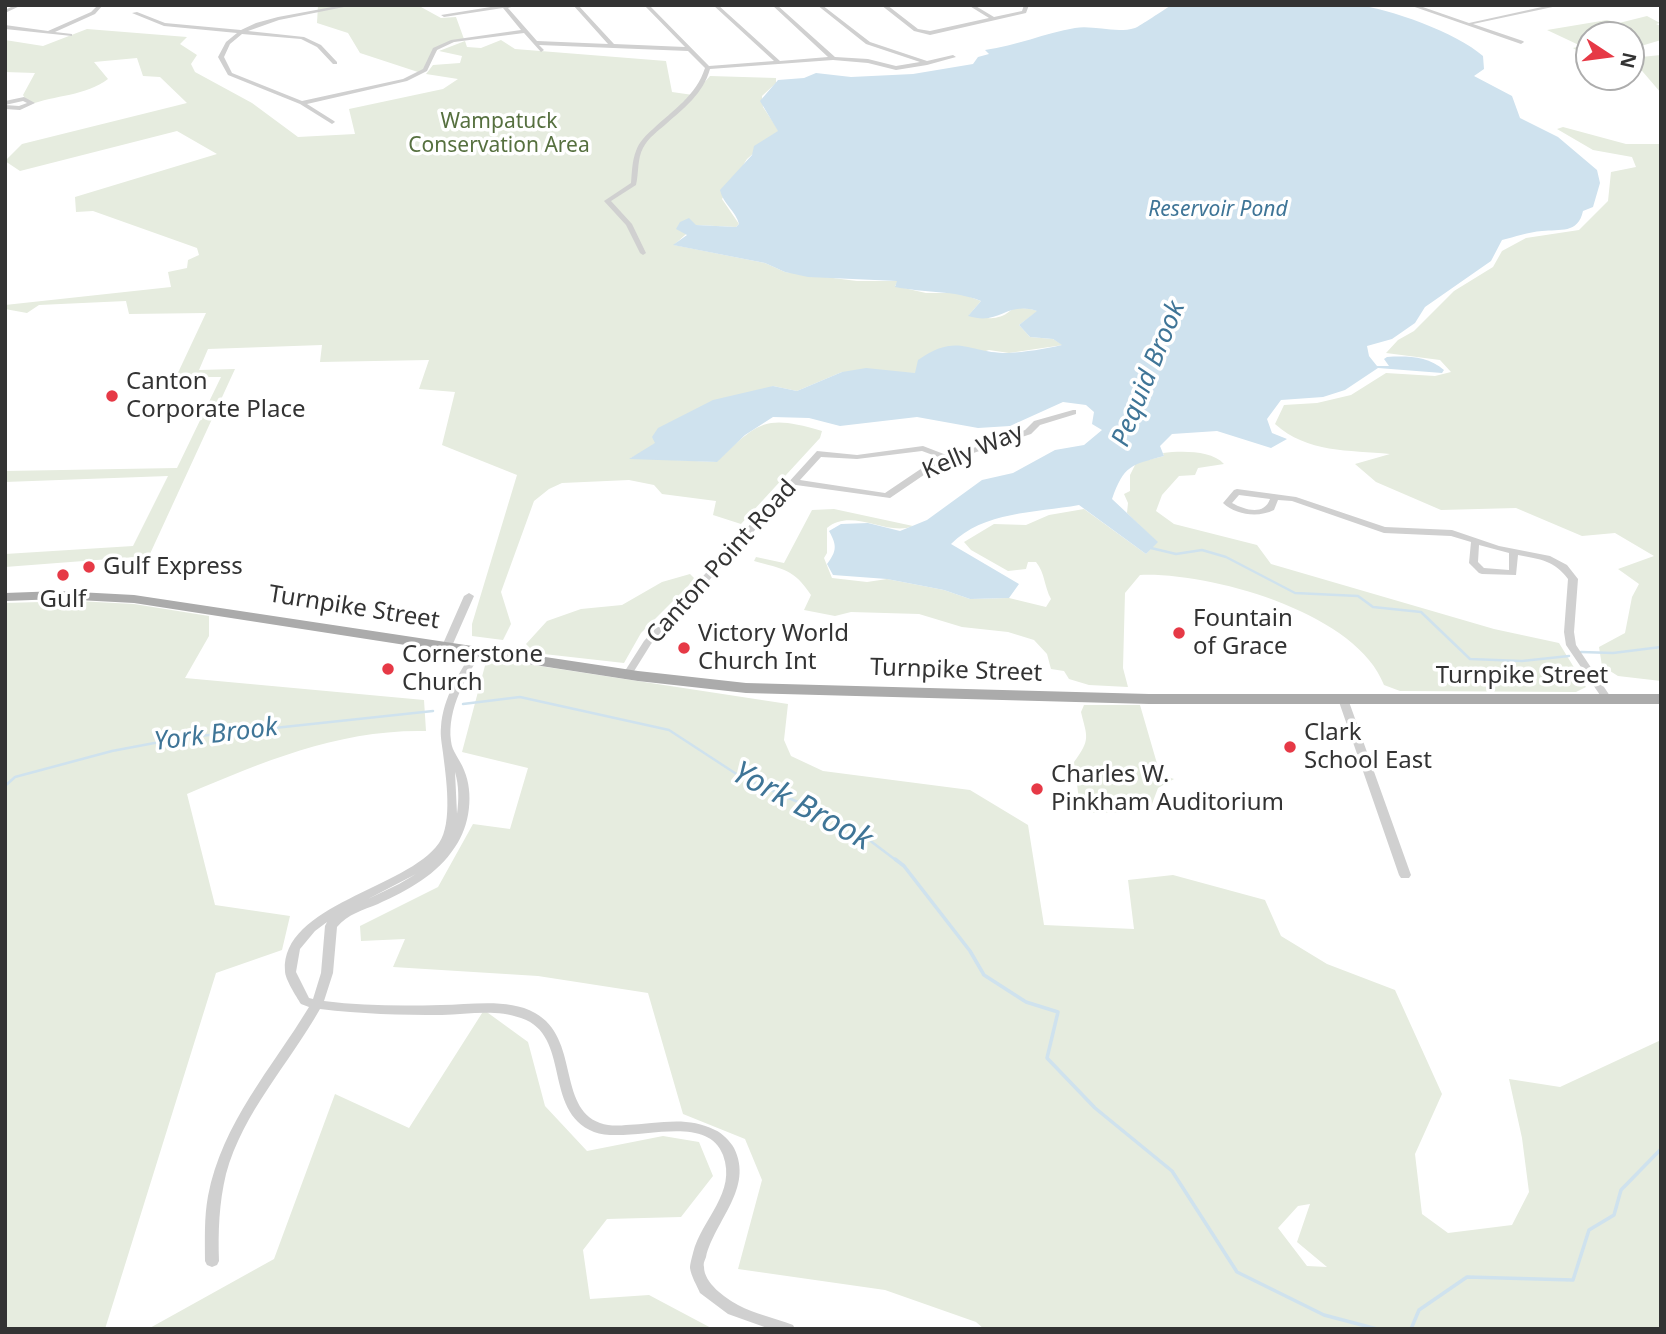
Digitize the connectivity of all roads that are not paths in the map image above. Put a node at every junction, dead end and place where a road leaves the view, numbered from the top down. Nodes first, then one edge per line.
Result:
1 (20, 5) edge
2 (101, 5) edge
3 (352, 5) edge
4 (516, 5) edge
5 (575, 5) edge
6 (646, 5) edge
7 (715, 5) edge
8 (774, 5) edge
9 (819, 5) edge
10 (883, 5) edge
11 (970, 5) edge
12 (1025, 5) edge
13 (1412, 5) edge
14 (1560, 5) edge
15 (291, 6) edge
16 (505, 7) edge
17 (5, 12) edge
18 (135, 13) dead end
19 (304, 14) junction
20 (444, 15) dead end
21 (994, 19) junction
22 (1470, 23) junction
23 (5, 27) edge
24 (525, 31) junction
25 (50, 32) junction
26 (243, 32) junction
27 (70, 36) dead end
28 (1521, 42) dead end
29 (537, 43) junction
30 (613, 46) junction
31 (690, 49) junction
32 (541, 50) dead end
33 (953, 57) dead end
34 (833, 58) junction
35 (779, 63) junction
36 (927, 63) junction
37 (335, 64) dead end
38 (708, 68) junction
39 (302, 103) junction
40 (5, 105) edge
41 (14, 108) junction
42 (5, 116) edge
43 (332, 121) dead end
44 (643, 253) dead end
45 (1073, 412) dead end
46 (948, 458) junction
47 (794, 482) junction
48 (1275, 497) junction
49 (1475, 541) junction
50 (1514, 551) junction
51 (469, 596) dead end
52 (5, 597) edge
53 (447, 646) junction
54 (478, 651) junction
55 (628, 674) junction
56 (1343, 699) junction
57 (1607, 699) junction
58 (1661, 699) edge
59 (447, 751) junction
60 (1405, 875) dead end
61 (316, 1004) junction
62 (212, 1261) dead end
63 (788, 1329) edge

1 - 17 street
2 - 25 street
3 - 19 street
4 - 16 street
5 - 30 street
6 - 31 street
7 - 35 street
8 - 34 street
9 - 36 street
10 - 21 street
11 - 21 street
12 - 21 street
13 - 22 street
14 - 22 street
15 - 19 street
16 - 20 street
16 - 24 street
18 - 26 street
19 - 26 street
22 - 28 street
23 - 25 street
24 - 29 street
24 - 39 street
25 - 27 street
26 - 37 street
26 - 39 street
29 - 30 street
29 - 32 street
30 - 31 street
31 - 38 street
33 - 36 street
34 - 35 street
34 - 36 street
35 - 38 street
38 - 44 street
39 - 43 street
40 - 41 street
40 - 41 street
41 - 42 street
45 - 46 street, Kelly Way
46 - 47 street, Kelly Way
46 - 47 street, Canton Point Road
47 - 55 street, Canton Point Road
48 - 48 street
48 - 49 street
49 - 50 street
49 - 50 street
50 - 57 street
51 - 53 street
52 - 53 main road, Turnpike Street
53 - 54 main road, Turnpike Street
54 - 55 main road, Turnpike Street
54 - 59 street
55 - 56 main road, Turnpike Street
56 - 57 main road, Turnpike Street
56 - 60 street
57 - 58 main road, Turnpike Street
59 - 61 street
59 - 61 street
61 - 62 street
61 - 63 street

